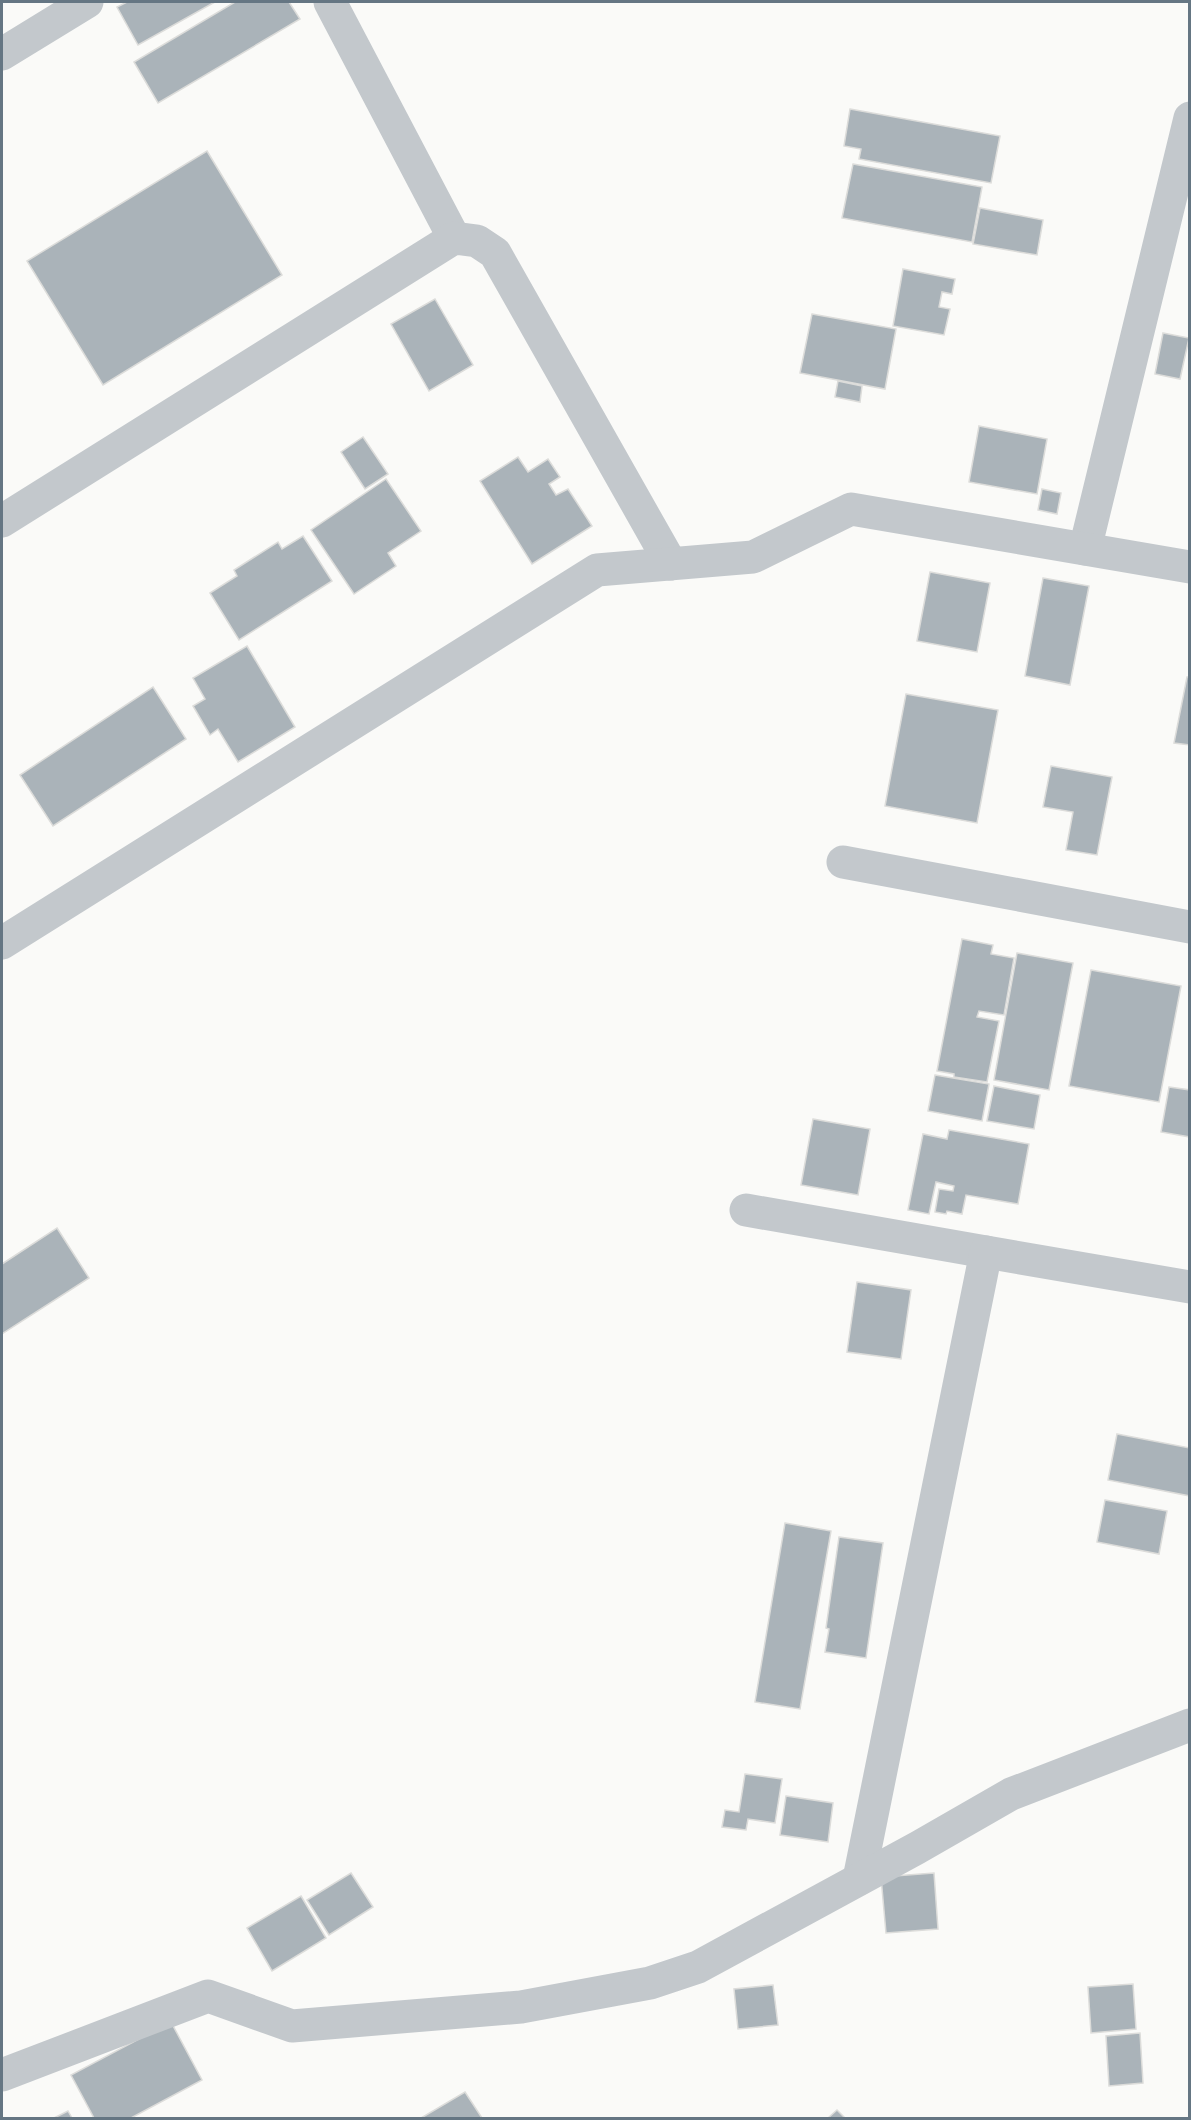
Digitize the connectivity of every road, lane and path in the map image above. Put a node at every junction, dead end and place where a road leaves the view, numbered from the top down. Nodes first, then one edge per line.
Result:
1 (87, 2) edge
2 (330, 2) edge
3 (2, 54) edge
4 (1190, 118) edge
5 (454, 238) junction
6 (2, 521) edge
7 (1085, 549) junction
8 (671, 564) junction
9 (1190, 567) edge
10 (843, 862) dead end
11 (1190, 927) edge
12 (2, 944) edge
13 (746, 1210) dead end
14 (986, 1251) junction
15 (1190, 1287) edge
16 (1190, 1725) edge
17 (859, 1879) junction
18 (2, 2075) edge

1 - 3 street
2 - 5 street
4 - 7 street
5 - 6 street
5 - 8 street
7 - 8 street
7 - 9 street
8 - 12 street
10 - 11 street
13 - 14 street
14 - 15 street
14 - 17 street
16 - 17 street
17 - 18 street

